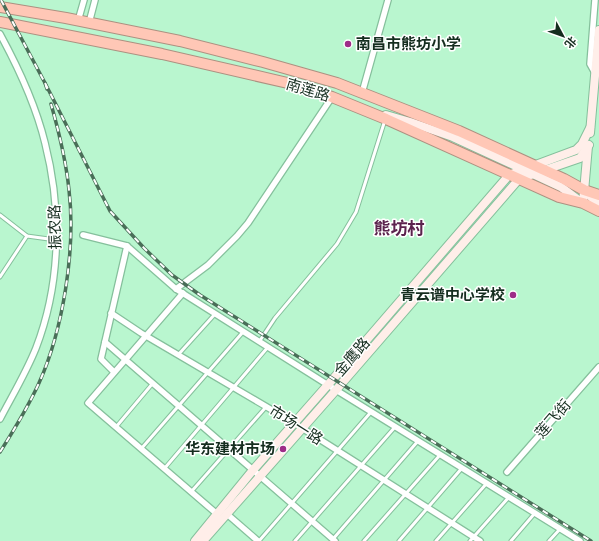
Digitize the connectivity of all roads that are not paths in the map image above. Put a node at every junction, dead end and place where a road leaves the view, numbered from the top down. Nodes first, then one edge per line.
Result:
1 (84, 0) edge
2 (95, 0) edge
3 (388, 0) edge
4 (595, 0) edge
5 (2, 8) edge
6 (78, 21) junction
7 (0, 22) edge
8 (89, 23) junction
9 (599, 30) edge
10 (0, 34) edge
11 (597, 71) edge
12 (362, 93) junction
13 (332, 97) junction
14 (355, 106) junction
15 (386, 119) junction
16 (590, 128) junction
17 (588, 145) junction
18 (524, 169) junction
19 (534, 170) junction
20 (545, 170) junction
21 (509, 174) junction
22 (519, 179) junction
23 (584, 190) junction
24 (599, 195) edge
25 (583, 203) junction
26 (599, 205) edge
27 (599, 212) edge
28 (0, 215) edge
29 (84, 235) dead end
30 (27, 236) junction
31 (56, 240) junction
32 (127, 246) junction
33 (0, 277) edge
34 (176, 289) junction
35 (183, 293) junction
36 (111, 313) junction
37 (215, 314) junction
38 (243, 332) junction
39 (146, 336) junction
40 (105, 342) junction
41 (259, 342) junction
42 (268, 347) junction
43 (178, 355) junction
44 (125, 359) junction
45 (599, 367) edge
46 (114, 372) junction
47 (208, 372) junction
48 (153, 383) junction
49 (328, 385) junction
50 (233, 388) junction
51 (336, 390) junction
52 (179, 405) junction
53 (266, 406) junction
54 (371, 412) junction
55 (0, 419) edge
56 (294, 423) junction
57 (201, 425) junction
58 (116, 427) junction
59 (395, 427) junction
60 (302, 428) junction
61 (418, 441) junction
62 (141, 449) junction
63 (229, 449) junction
64 (338, 451) junction
65 (440, 455) junction
66 (361, 466) junction
67 (462, 468) junction
68 (164, 469) junction
69 (253, 470) junction
70 (507, 472) dead end
71 (260, 476) junction
72 (384, 480) junction
73 (487, 483) junction
74 (191, 492) junction
75 (406, 494) junction
76 (509, 497) junction
77 (292, 503) junction
78 (428, 508) junction
79 (535, 513) junction
80 (217, 514) junction
81 (227, 514) junction
82 (312, 521) junction
83 (452, 523) junction
84 (560, 528) junction
85 (472, 539) edge
86 (333, 540) edge
87 (195, 541) edge
88 (203, 541) edge
89 (258, 541) edge
90 (295, 541) edge
91 (364, 541) edge
92 (399, 541) edge
93 (436, 541) edge
94 (480, 541) edge
95 (511, 541) edge
96 (549, 541) edge
97 (580, 541) edge

1 - 6 street
2 - 8 street
3 - 12 street
4 - 11 street
5 - 6 highway, 南莲路
6 - 8 highway, 南莲路
7 - 13 highway, 南莲路
8 - 12 highway, 南莲路
9 - 11 street
10 - 31 street, 振农路
11 - 16 street
12 - 19 highway, 南莲路
13 - 14 highway, 南莲路
13 - 34 street
14 - 15 highway, 南莲路
14 - 18 street
15 - 21 highway, 南莲路
15 - 41 lane
16 - 17 street
16 - 19 street
17 - 20 street
17 - 23 street
18 - 19 street
18 - 21 street
19 - 20 highway, 南莲路
19 - 22 street
19 - 25 street
20 - 23 highway, 南莲路
21 - 22 highway, 南莲路
21 - 49 street, 金鹰路
22 - 25 highway, 南莲路
22 - 51 street, 金鹰路
23 - 24 highway, 南莲路
23 - 25 street
23 - 26 street
25 - 27 highway, 南莲路
28 - 30 lane
29 - 32 street
30 - 31 lane
30 - 33 lane
31 - 55 street, 振农路
32 - 34 street
32 - 36 street
34 - 35 street
35 - 37 street
35 - 39 street
36 - 39 street, 市场一路
36 - 40 street
37 - 38 street
37 - 43 lane
38 - 41 street
38 - 47 lane
39 - 43 street, 市场一路
39 - 44 street
40 - 44 street
40 - 46 street
41 - 42 street
42 - 49 street
42 - 50 lane
43 - 47 street, 市场一路
44 - 46 street
44 - 48 street
45 - 70 street, 莲飞街
46 - 58 street
47 - 50 street, 市场一路
47 - 52 lane
48 - 52 street
48 - 58 lane
49 - 51 street
49 - 56 street, 金鹰路
50 - 53 street, 市场一路
50 - 57 lane
51 - 54 street
51 - 60 street, 金鹰路
52 - 57 street
52 - 62 lane
53 - 56 street, 市场一路
53 - 63 lane
54 - 59 street
54 - 64 lane
56 - 60 street, 市场一路
56 - 69 street, 金鹰路
57 - 63 street
57 - 68 lane
58 - 62 street
59 - 61 street
59 - 66 lane
60 - 64 street, 市场一路
60 - 71 street, 金鹰路
61 - 65 street
61 - 72 lane
62 - 68 street
63 - 69 street
63 - 74 lane
64 - 66 street, 市场一路
64 - 77 lane
65 - 67 street
65 - 75 lane
66 - 72 street, 市场一路
66 - 82 lane
67 - 73 street
67 - 78 lane
68 - 74 street
69 - 71 street
69 - 80 street, 金鹰路
71 - 77 street
71 - 81 street, 金鹰路
72 - 75 street, 市场一路
72 - 86 lane
73 - 76 street
73 - 83 lane
74 - 80 street
75 - 78 street, 市场一路
75 - 91 lane
76 - 79 street
76 - 85 lane
77 - 82 street
77 - 89 lane
78 - 83 street, 市场一路
78 - 92 lane
79 - 84 street
79 - 95 lane
80 - 87 street, 金鹰路
81 - 88 street, 金鹰路
81 - 89 street
82 - 86 street
82 - 90 lane
83 - 85 street, 市场一路
83 - 93 lane
84 - 96 lane
84 - 97 street
85 - 94 street, 市场一路

